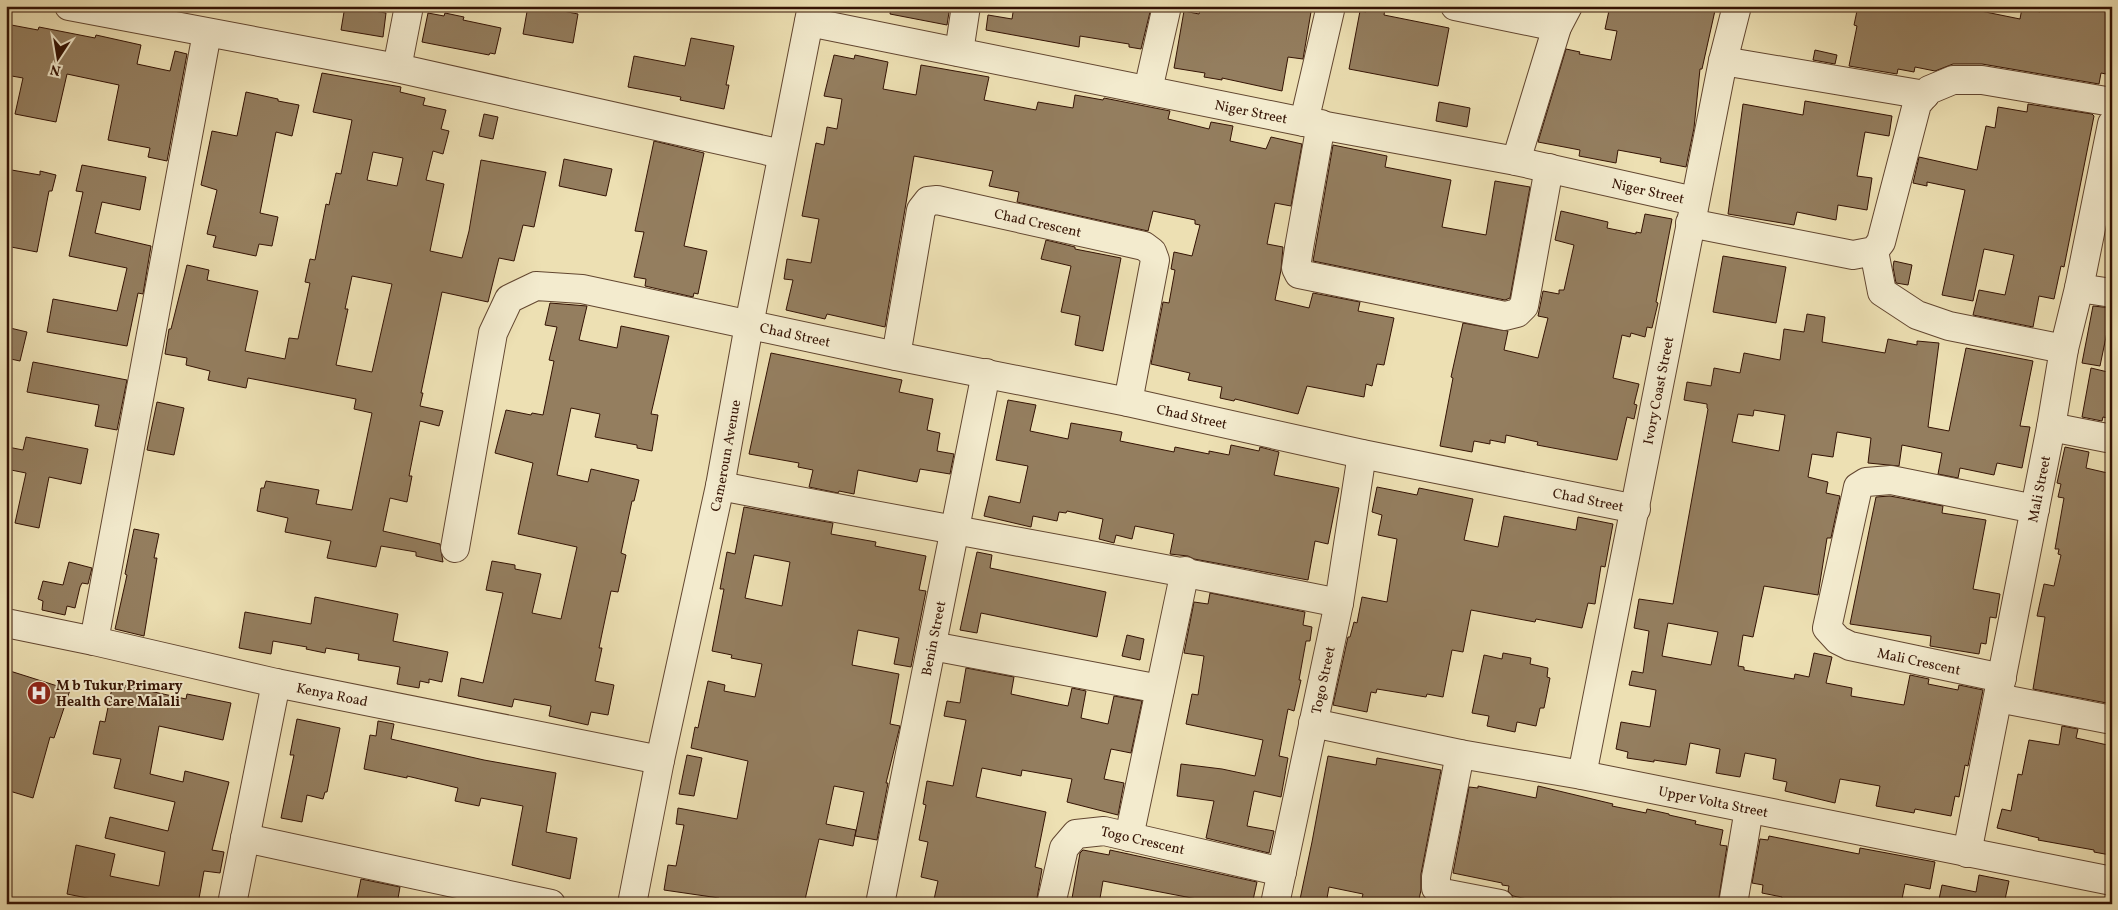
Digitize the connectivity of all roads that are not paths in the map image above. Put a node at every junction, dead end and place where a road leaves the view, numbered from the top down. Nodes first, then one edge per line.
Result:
1 (69, 6) edge
2 (409, 6) edge
3 (966, 6) edge
4 (1167, 6) edge
5 (1331, 6) edge
6 (1455, 6) edge
7 (1737, 6) edge
8 (810, 14) edge
9 (1563, 17) edge
10 (207, 33) junction
11 (959, 52) junction
12 (1723, 61) junction
13 (397, 68) junction
14 (1148, 90) junction
15 (1925, 95) junction
16 (2112, 102) edge
17 (1312, 123) junction
18 (2111, 132) edge
19 (782, 154) junction
20 (1516, 160) junction
21 (1549, 168) junction
22 (1692, 212) junction
23 (1874, 251) junction
24 (2079, 288) junction
25 (2112, 293) edge
26 (749, 325) junction
27 (2064, 348) junction
28 (896, 356) junction
29 (986, 373) junction
30 (1128, 402) junction
31 (2051, 427) junction
32 (2112, 439) edge
33 (1362, 454) junction
34 (720, 486) junction
35 (1636, 509) junction
36 (2035, 509) junction
37 (955, 531) junction
38 (455, 548) dead end
39 (1184, 571) junction
40 (1339, 602) junction
41 (6, 623) edge
42 (94, 640) junction
43 (932, 646) junction
44 (276, 683) junction
45 (2000, 688) junction
46 (1160, 689) junction
47 (2112, 720) edge
48 (1313, 723) junction
49 (1460, 754) junction
50 (660, 760) junction
51 (1582, 776) junction
52 (1749, 809) junction
53 (1129, 837) junction
54 (245, 838) junction
55 (1967, 853) junction
56 (1282, 872) junction
57 (2112, 881) edge
58 (232, 904) edge
59 (550, 904) edge
60 (632, 904) edge
61 (880, 904) edge
62 (1051, 904) edge
63 (1275, 904) edge
64 (1500, 904) edge
65 (1733, 904) edge

1 - 10 street
2 - 13 street
3 - 11 street
4 - 14 street
5 - 17 street
6 - 9 street
7 - 12 street, Ivory Coast Street
8 - 11 street, Niger Street
8 - 19 street, Cameroun Avenue
9 - 20 street
10 - 13 street
10 - 42 street
11 - 14 street, Niger Street
12 - 15 street
12 - 22 street, Ivory Coast Street
13 - 19 street
14 - 17 street, Niger Street
15 - 16 street
15 - 23 street
17 - 20 street, Niger Street
17 - 21 street
18 - 24 street, Mali Street
19 - 26 street, Cameroun Avenue
20 - 21 street, Niger Street
21 - 22 street, Niger Street
22 - 23 street, Niger Street
22 - 35 street, Ivory Coast Street
23 - 27 street
24 - 25 street
24 - 27 street, Mali Street
26 - 28 street, Chad Street
26 - 34 street, Cameroun Avenue
26 - 38 street, Chad Street
27 - 31 street, Mali Street
28 - 29 street, Chad Street
28 - 30 street, Chad Crescent
29 - 30 street, Chad Street
29 - 37 street, Benin Street
30 - 33 street, Chad Street
31 - 32 street
31 - 36 street, Mali Street
33 - 35 street, Chad Street
33 - 40 street, Togo Street
34 - 37 street
34 - 50 street, Cameroun Avenue
35 - 51 street, Ivory Coast Street
36 - 45 street, Mali Street
36 - 45 street, Mali Crescent
37 - 39 street
37 - 43 street, Benin Street
39 - 40 street
39 - 46 street
40 - 48 street, Togo Street
41 - 42 street, Kenya Road
42 - 44 street, Kenya Road
43 - 46 street
43 - 61 street, Benin Street
44 - 50 street, Kenya Road
44 - 54 street
45 - 47 street, Mali Crescent
45 - 55 street, Mali Street
46 - 53 street
48 - 49 street, Upper Volta Street
48 - 56 street, Togo Street
49 - 51 street, Upper Volta Street
49 - 64 street
50 - 60 street, Cameroun Avenue
51 - 52 street, Upper Volta Street
52 - 55 street, Upper Volta Street
52 - 65 street
53 - 56 street, Togo Crescent
53 - 62 street, Togo Crescent
54 - 58 street
54 - 59 street
55 - 57 street, Upper Volta Street
56 - 63 street, Togo Street

